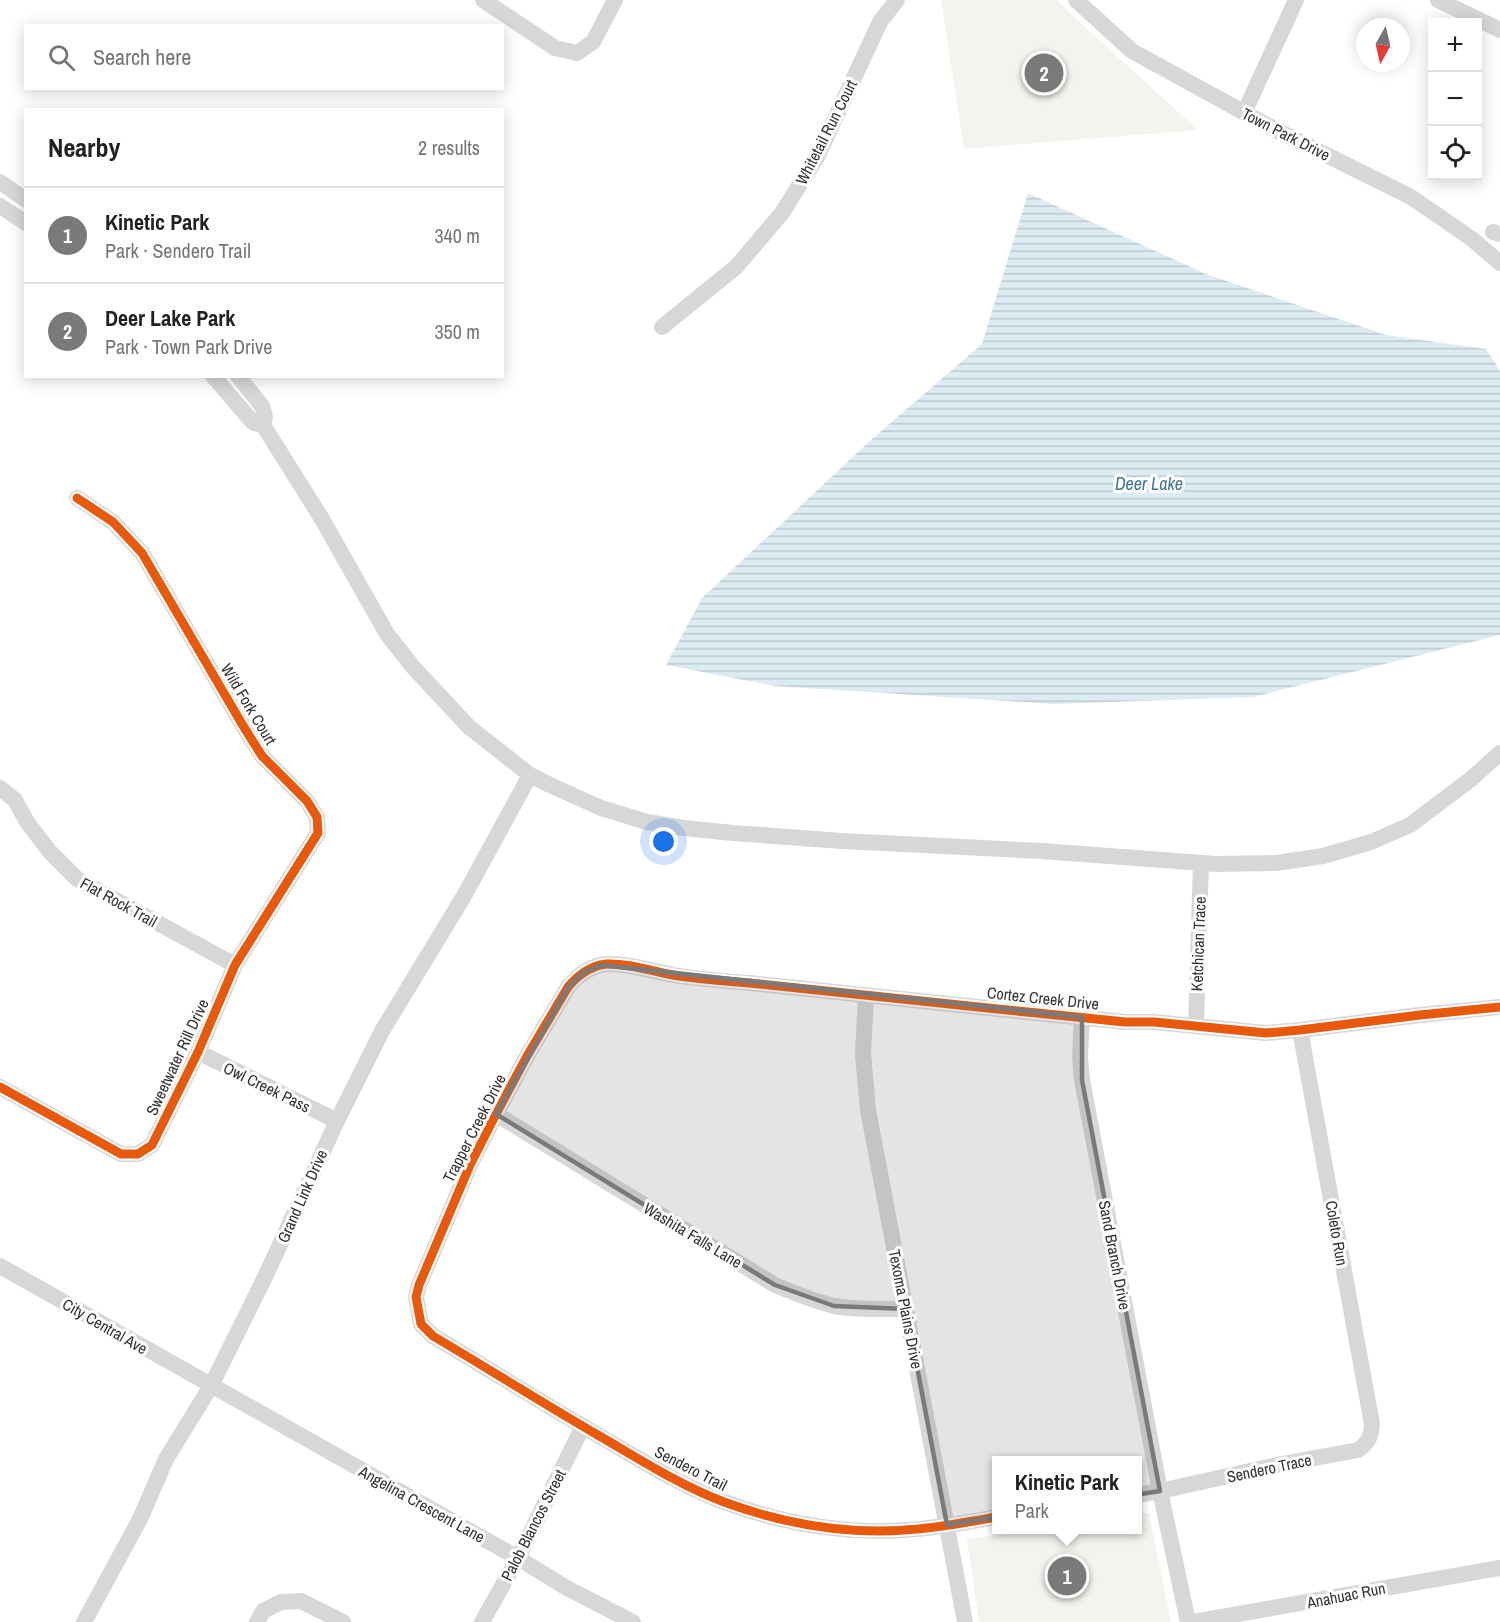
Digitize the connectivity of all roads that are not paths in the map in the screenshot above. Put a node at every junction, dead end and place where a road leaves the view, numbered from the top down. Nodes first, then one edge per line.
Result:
1 (483, 0) edge
2 (615, 0) edge
3 (897, 0) edge
4 (1076, 0) edge
5 (1296, 0) edge
6 (1438, 0) edge
7 (1500, 30) edge
8 (1244, 113) junction
9 (0, 182) edge
10 (24, 199) edge
11 (0, 206) edge
12 (24, 222) edge
13 (1500, 263) edge
14 (662, 327) dead end
15 (215, 378) edge
16 (240, 378) edge
17 (263, 425) junction
18 (77, 498) dead end
19 (1500, 753) edge
20 (530, 775) junction
21 (0, 788) edge
22 (1201, 863) junction
23 (235, 965) junction
24 (584, 972) joint
25 (866, 995) junction
26 (1500, 1007) edge
27 (1082, 1017) junction
28 (1196, 1026) junction
29 (1300, 1030) junction
30 (198, 1052) junction
31 (0, 1087) edge
32 (496, 1114) junction
33 (337, 1121) junction
34 (0, 1266) edge
35 (906, 1309) junction
36 (418, 1310) joint
37 (211, 1386) junction
38 (582, 1426) junction
39 (1372, 1436) joint
40 (1160, 1491) junction
41 (1142, 1494) edge
42 (992, 1519) edge
43 (946, 1525) junction
44 (518, 1558) junction
45 (1500, 1568) edge
46 (84, 1622) edge
47 (257, 1622) edge
48 (343, 1622) edge
49 (482, 1622) edge
50 (633, 1622) edge
51 (965, 1622) edge
52 (1191, 1622) edge

1 - 2 street
3 - 14 street, Whitetail Run Court
4 - 8 street, Town Park Drive
5 - 8 street
6 - 7 street
8 - 13 street, Town Park Drive
9 - 10 street
11 - 12 street
15 - 17 street
16 - 17 street
17 - 20 street
18 - 23 street, Wild Fork Court
19 - 22 street
20 - 22 street
20 - 33 street, Grand Link Drive
21 - 23 street, Flat Rock Trail
22 - 28 street, Ketchican Trace
23 - 30 street, Sweetwater Rill Drive
24 - 25 street, Cortez Creek Drive
24 - 32 street, Trapper Creek Drive
25 - 27 street, Cortez Creek Drive
25 - 35 street, Texoma Plains Drive
26 - 29 street, Cortez Creek Drive
27 - 28 street, Cortez Creek Drive
27 - 40 street, Sand Branch Drive
28 - 29 street, Cortez Creek Drive
29 - 39 street, Coleto Run
30 - 31 street, Sweetwater Rill Drive
30 - 33 street, Owl Creek Pass
32 - 35 street, Washita Falls Lane
32 - 36 street, Trapper Creek Drive
33 - 37 street, Grand Link Drive
34 - 37 street, City Central Ave
35 - 43 street, Texoma Plains Drive
36 - 38 street, Sendero Trail
37 - 44 street, Angelina Crescent Lane
37 - 46 street, Grand Link Drive
38 - 43 street, Sendero Trail
38 - 44 street, Palob Blancos Street
39 - 40 street, Sendero Trace
40 - 41 street
40 - 52 street, Sand Branch Drive
42 - 43 street, Sendero Trail
43 - 51 street, Texoma Plains Drive
44 - 49 street, Palob Blancos Street
44 - 50 street, Angelina Crescent Lane
45 - 52 street, Anahuac Run
47 - 48 street

